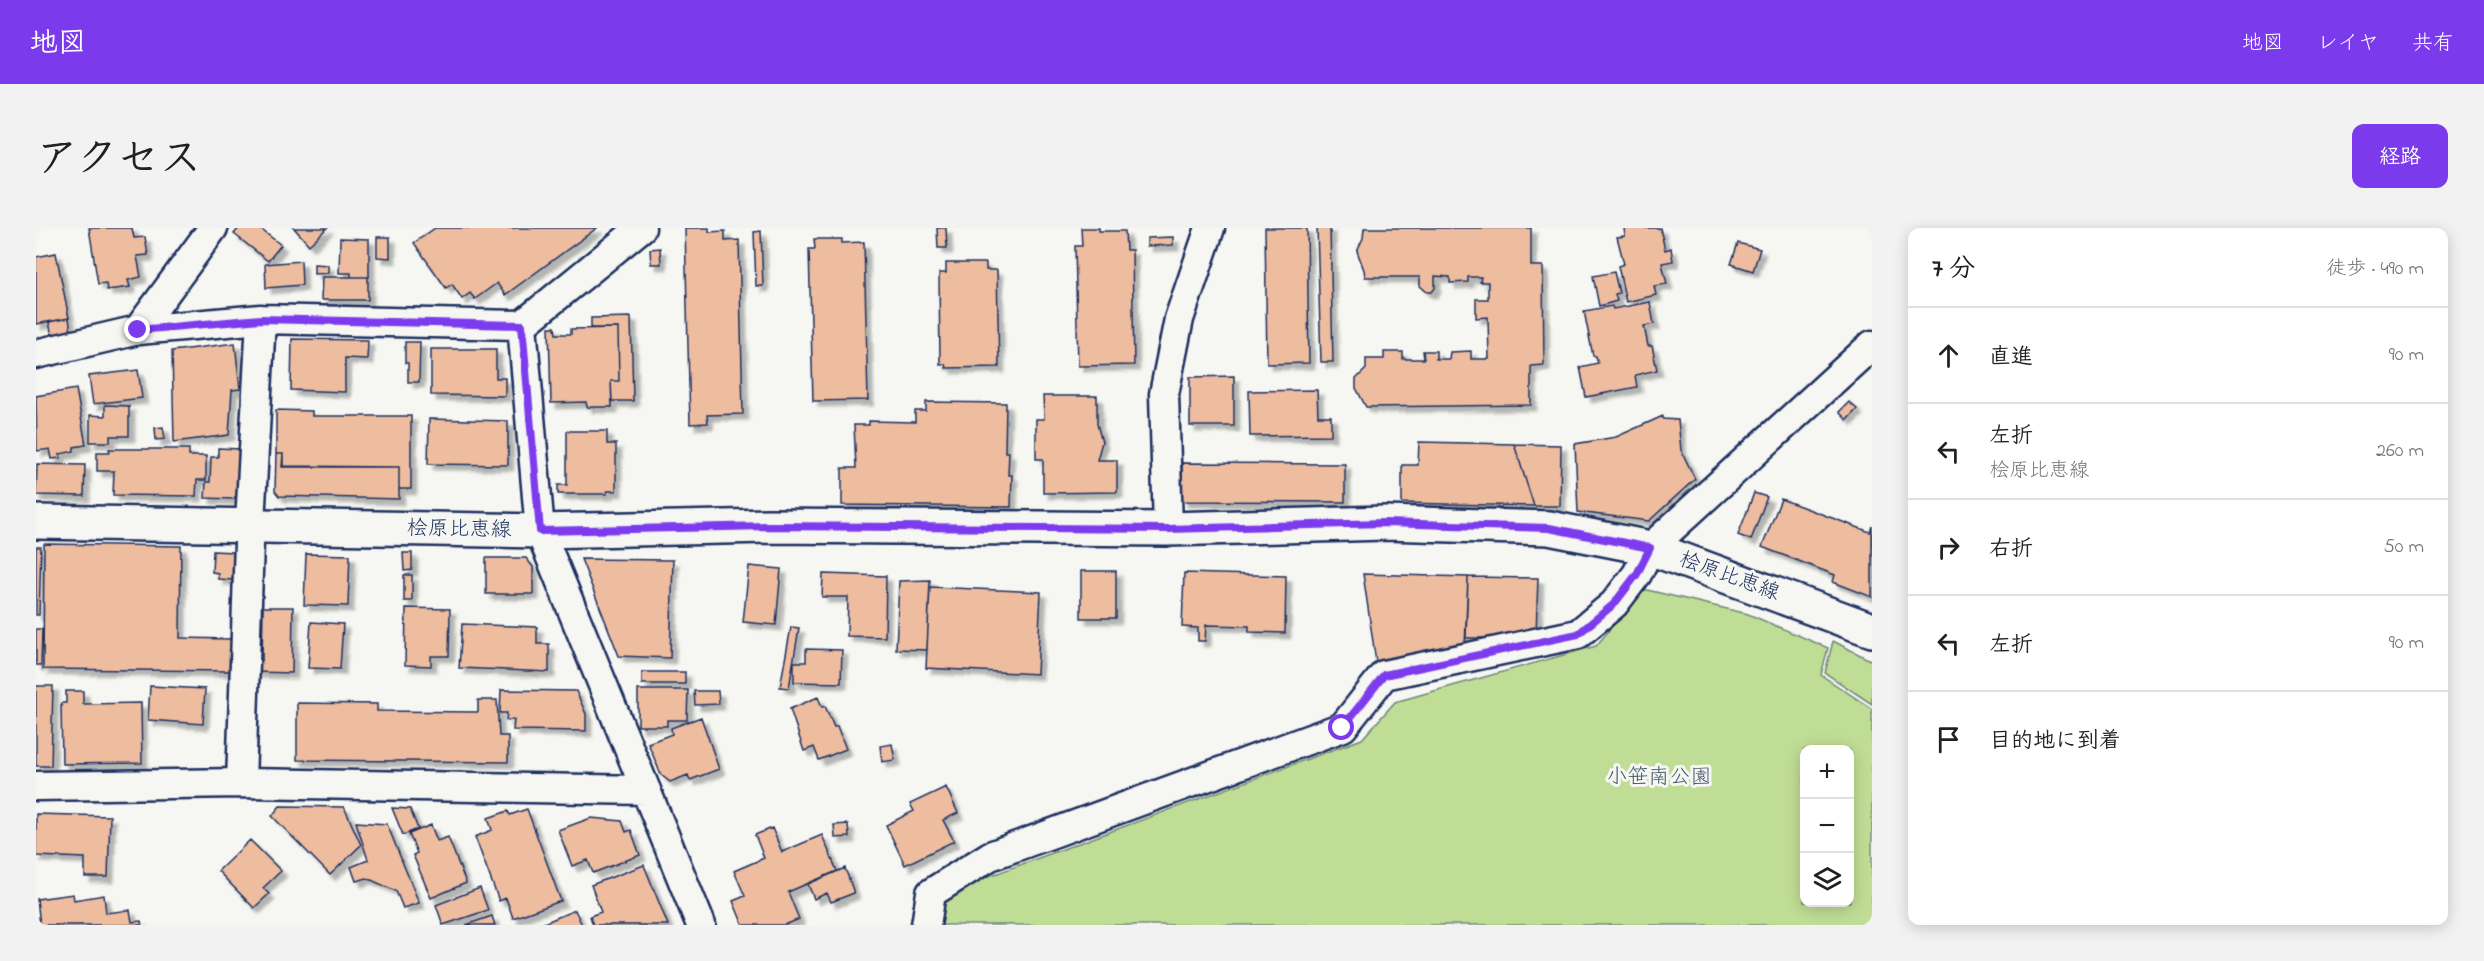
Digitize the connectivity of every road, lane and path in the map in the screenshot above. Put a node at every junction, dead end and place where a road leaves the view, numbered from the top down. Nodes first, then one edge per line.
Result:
1 (213, 228) edge
2 (641, 228) edge
3 (1210, 228) edge
4 (261, 319) junction
5 (522, 325) junction
6 (138, 330) junction
7 (1872, 345) edge
8 (36, 354) edge
9 (36, 522) edge
10 (250, 526) junction
11 (1168, 529) junction
12 (540, 531) junction
13 (1650, 548) junction
14 (1872, 630) edge
15 (241, 783) junction
16 (36, 786) edge
17 (646, 790) junction
18 (701, 925) edge
19 (926, 925) edge

1 - 6 street
2 - 5 street
3 - 11 street
4 - 5 street
4 - 6 street
4 - 10 street
5 - 12 street
6 - 8 street
7 - 13 street
9 - 10 main road, 桧原比恵線
10 - 12 main road, 桧原比恵線
10 - 15 street
11 - 12 main road, 桧原比恵線
11 - 13 main road, 桧原比恵線
12 - 17 street
13 - 14 main road, 桧原比恵線
13 - 19 street
15 - 16 street
15 - 17 street
17 - 18 street

